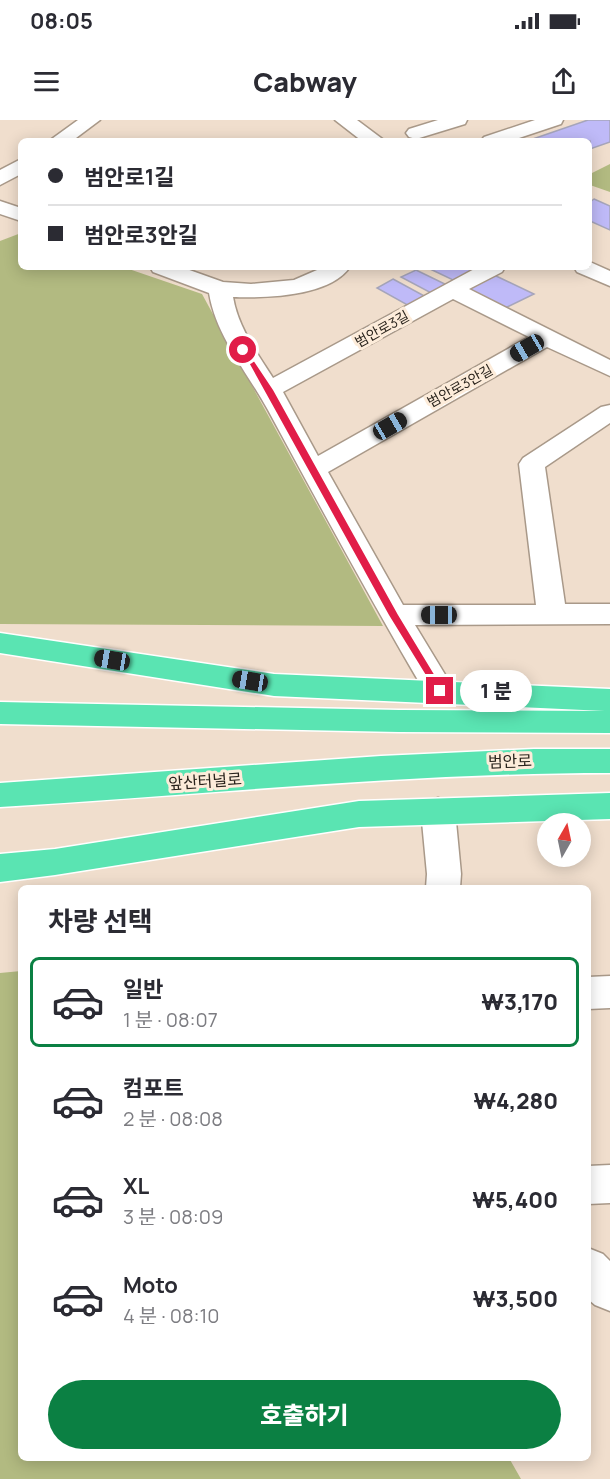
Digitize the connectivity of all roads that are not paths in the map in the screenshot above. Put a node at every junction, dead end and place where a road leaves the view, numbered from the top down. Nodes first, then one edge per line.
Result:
1 (91, 120) edge
2 (344, 120) edge
3 (458, 120) edge
4 (554, 120) edge
5 (63, 138) edge
6 (371, 138) edge
7 (424, 138) edge
8 (500, 138) edge
9 (18, 167) edge
10 (0, 179) edge
11 (0, 207) edge
12 (18, 213) edge
13 (169, 270) edge
14 (335, 270) edge
15 (489, 270) edge
16 (591, 270) edge
17 (610, 279) edge
18 (220, 289) junction
19 (453, 290) junction
20 (547, 337) junction
21 (610, 369) edge
22 (269, 390) junction
23 (610, 412) edge
24 (312, 470) junction
25 (552, 614) junction
26 (610, 614) edge
27 (394, 615) junction
28 (0, 643) edge
29 (440, 691) junction
30 (610, 700) edge
31 (0, 713) edge
32 (610, 722) edge
33 (610, 761) edge
34 (411, 765) joint
35 (0, 795) edge
36 (610, 806) edge
37 (438, 811) junction
38 (0, 868) edge
39 (443, 885) edge
40 (610, 992) edge
41 (591, 993) edge
42 (610, 1184) edge
43 (591, 1185) edge
44 (591, 1272) edge
45 (610, 1290) edge

1 - 5 street
2 - 6 street
3 - 7 street
4 - 8 street
9 - 10 street
11 - 12 street
13 - 18 street
14 - 18 street
15 - 19 street, 범안로3길
16 - 17 street
18 - 22 street
19 - 20 street
19 - 22 street, 범안로3길
20 - 21 street
20 - 24 street, 범안로3안길
22 - 24 street
23 - 25 street
24 - 27 street
25 - 26 street
25 - 27 street
27 - 29 street
28 - 29 highway
29 - 30 highway
31 - 32 highway
33 - 34 highway, 범안로
34 - 35 highway, 앞산터널로
36 - 37 highway
37 - 38 highway
37 - 39 street
40 - 41 street
42 - 43 street
44 - 45 street

